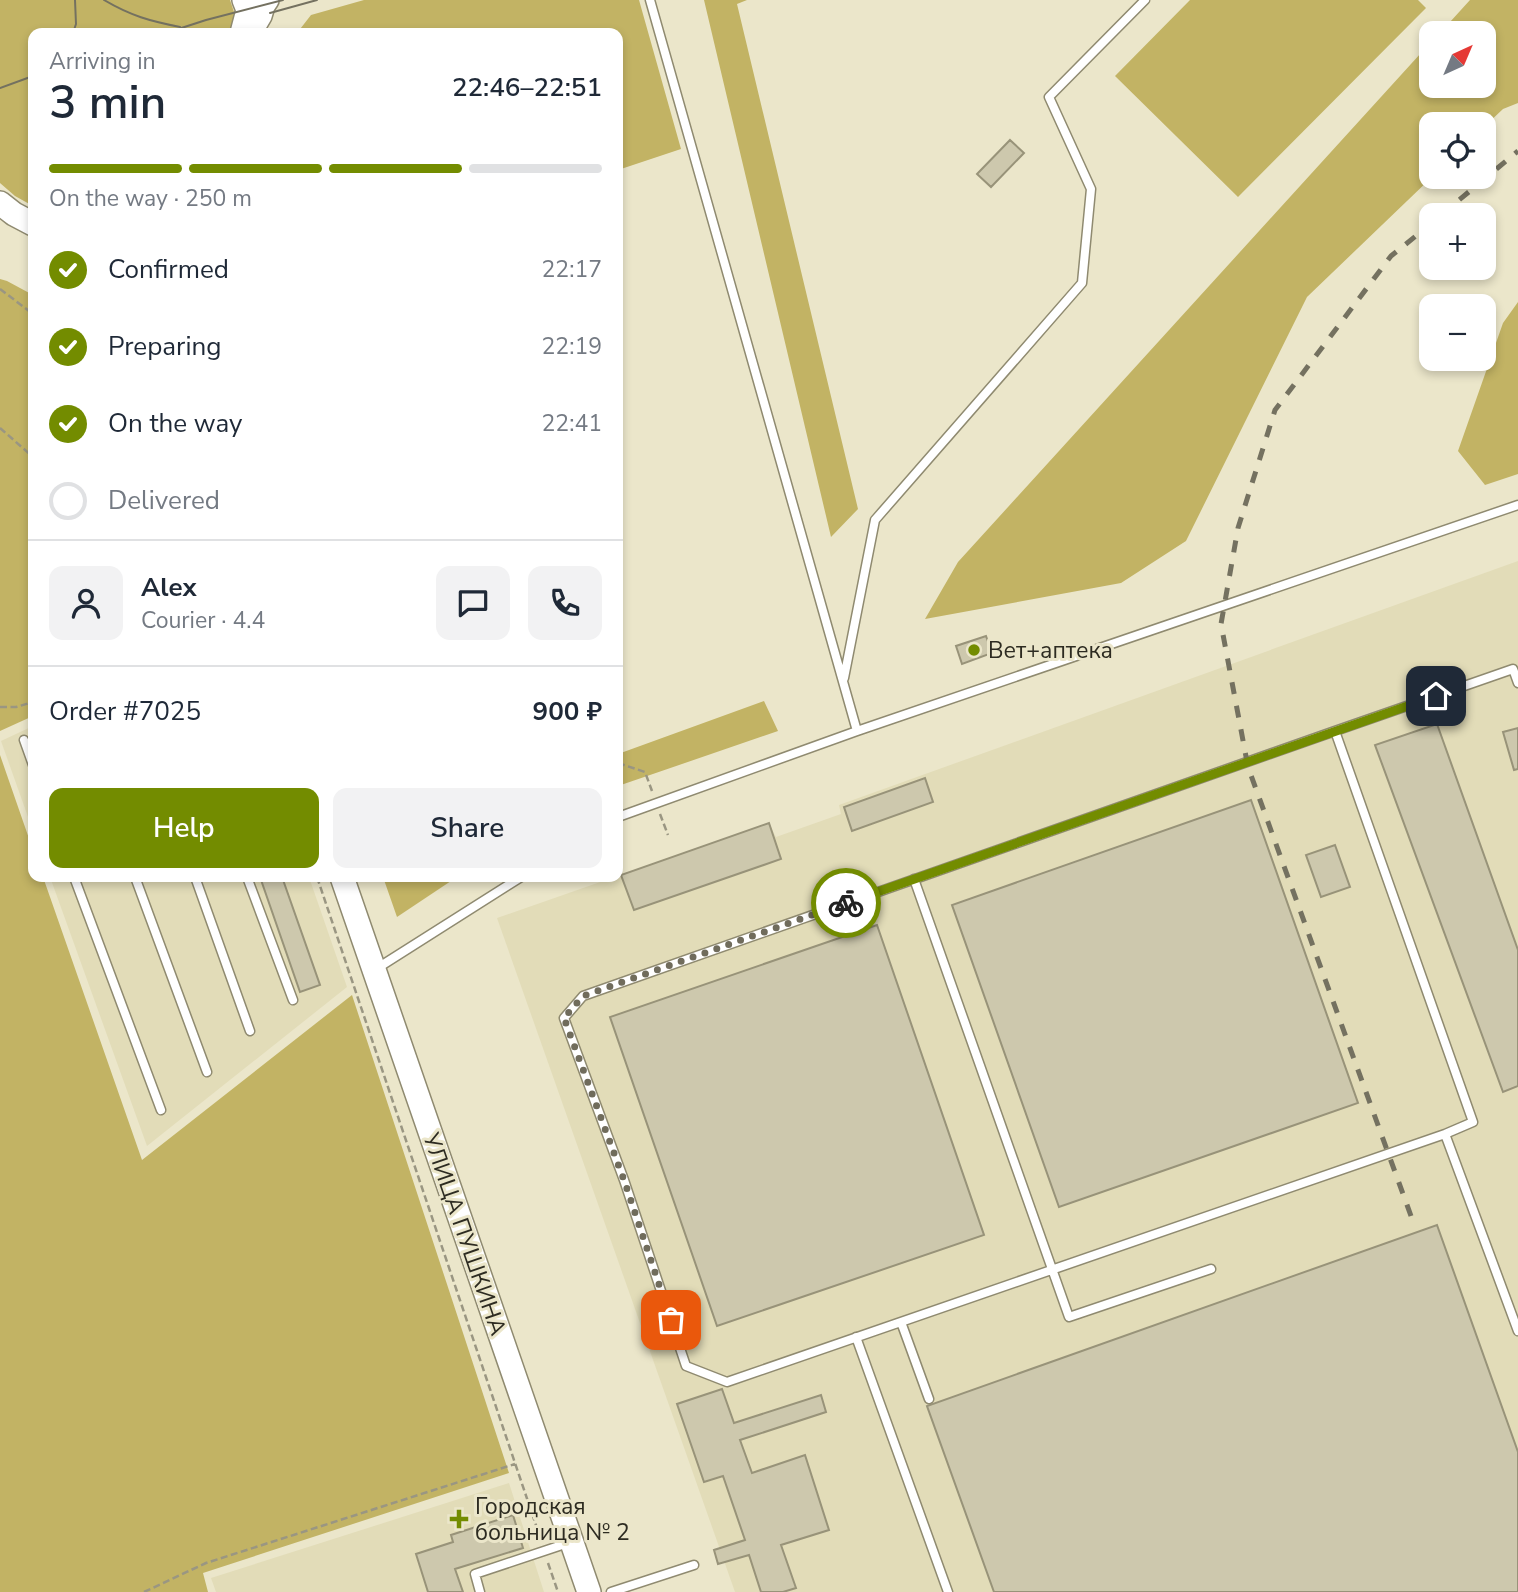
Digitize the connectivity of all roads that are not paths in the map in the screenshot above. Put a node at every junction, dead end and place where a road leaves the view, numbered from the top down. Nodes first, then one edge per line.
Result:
1 (244, 0) edge
2 (268, 0) edge
3 (650, 0) edge
4 (1145, 0) edge
5 (243, 28) edge
6 (254, 28) edge
7 (1518, 505) edge
8 (844, 678) junction
9 (1518, 683) edge
10 (858, 731) junction
11 (1335, 731) junction
12 (24, 740) dead end
13 (28, 749) edge
14 (623, 815) edge
15 (914, 879) junction
16 (77, 882) edge
17 (137, 882) edge
18 (197, 882) edge
19 (249, 882) edge
20 (344, 882) edge
21 (513, 882) edge
22 (374, 971) junction
23 (293, 1000) dead end
24 (250, 1031) dead end
25 (207, 1072) dead end
26 (161, 1110) dead end
27 (1445, 1134) junction
28 (1211, 1269) dead end
29 (1052, 1270) junction
30 (901, 1322) junction
31 (1518, 1331) edge
32 (856, 1337) junction
33 (929, 1399) dead end
34 (571, 1542) junction
35 (694, 1565) dead end
36 (481, 1592) edge
37 (589, 1592) edge
38 (611, 1592) edge
39 (948, 1592) edge

1 - 5 main road
2 - 6 street
3 - 8 lane
4 - 8 lane
7 - 10 lane
8 - 10 lane
9 - 11 lane
10 - 14 lane
11 - 15 lane
11 - 27 lane
12 - 13 lane
15 - 29 lane
15 - 32 lane
16 - 26 lane
17 - 25 lane
18 - 24 lane
19 - 23 lane
20 - 22 main road, УЛИЦА ПУШКИНА
21 - 22 lane
22 - 34 main road, УЛИЦА ПУШКИНА
27 - 29 lane
27 - 31 lane
28 - 29 lane
29 - 30 lane
30 - 32 lane
30 - 33 lane
32 - 39 lane
34 - 36 lane
34 - 37 main road, УЛИЦА ПУШКИНА
35 - 38 lane

